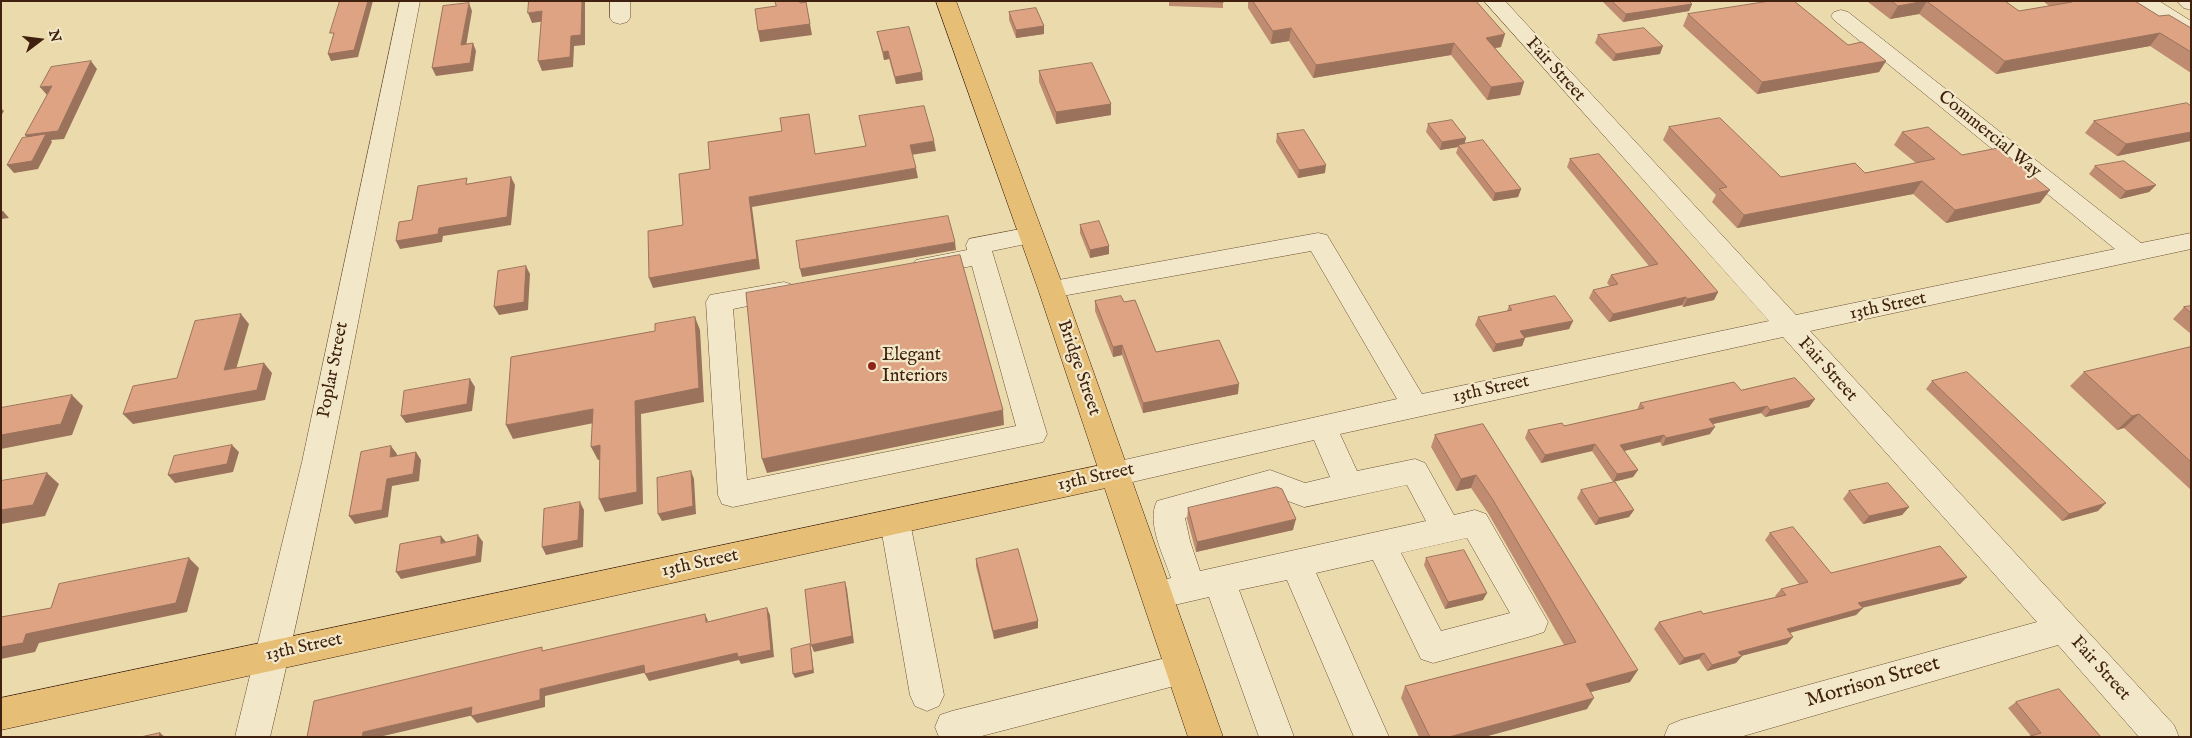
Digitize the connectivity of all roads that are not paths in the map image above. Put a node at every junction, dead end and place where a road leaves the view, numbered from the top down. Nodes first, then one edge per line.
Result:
1 (410, 1) edge
2 (946, 1) edge
3 (1494, 1) edge
4 (2144, 1) edge
5 (2187, 1) edge
6 (2191, 4) edge
7 (1840, 16) dead end
8 (2191, 30) edge
9 (1031, 235) junction
10 (2191, 241) edge
11 (2138, 254) junction
12 (981, 256) junction
13 (903, 270) edge
14 (806, 287) edge
15 (1051, 289) junction
16 (1789, 328) junction
17 (1416, 406) junction
18 (1322, 427) junction
19 (1115, 474) junction
20 (1349, 485) junction
21 (896, 522) junction
22 (1446, 530) junction
23 (1381, 544) junction
24 (1296, 564) junction
25 (1205, 584) junction
26 (1157, 595) junction
27 (2064, 629) junction
28 (274, 655) junction
29 (1182, 669) junction
30 (927, 695) dead end
31 (1, 714) edge
32 (952, 728) dead end
33 (252, 737) edge
34 (1206, 737) edge
35 (1277, 737) edge
36 (1372, 737) edge
37 (1682, 737) edge
38 (2162, 737) edge

1 - 28 street, Poplar Street
2 - 9 main road, Bridge Street
3 - 16 street, Fair Street
4 - 8 street
5 - 6 street
7 - 11 street, Commercial Way
9 - 12 street
9 - 15 main road, Bridge Street
10 - 11 street, 13th Street
11 - 16 street, 13th Street
12 - 13 street
12 - 14 street
15 - 17 street
15 - 19 main road, Bridge Street
16 - 17 street, 13th Street
16 - 27 street, Fair Street
17 - 18 street, 13th Street
18 - 19 street, 13th Street
18 - 20 street
19 - 21 main road, 13th Street
19 - 26 main road, Bridge Street
20 - 22 street
20 - 25 street
21 - 28 main road, 13th Street
21 - 30 street
22 - 23 street
22 - 23 street
23 - 24 street
24 - 25 street
24 - 36 street
25 - 26 street
25 - 35 street
26 - 29 main road, Bridge Street
27 - 37 street, Morrison Street
27 - 38 street, Fair Street
28 - 31 main road, 13th Street
28 - 33 street, Poplar Street
29 - 32 street
29 - 34 main road, Bridge Street

